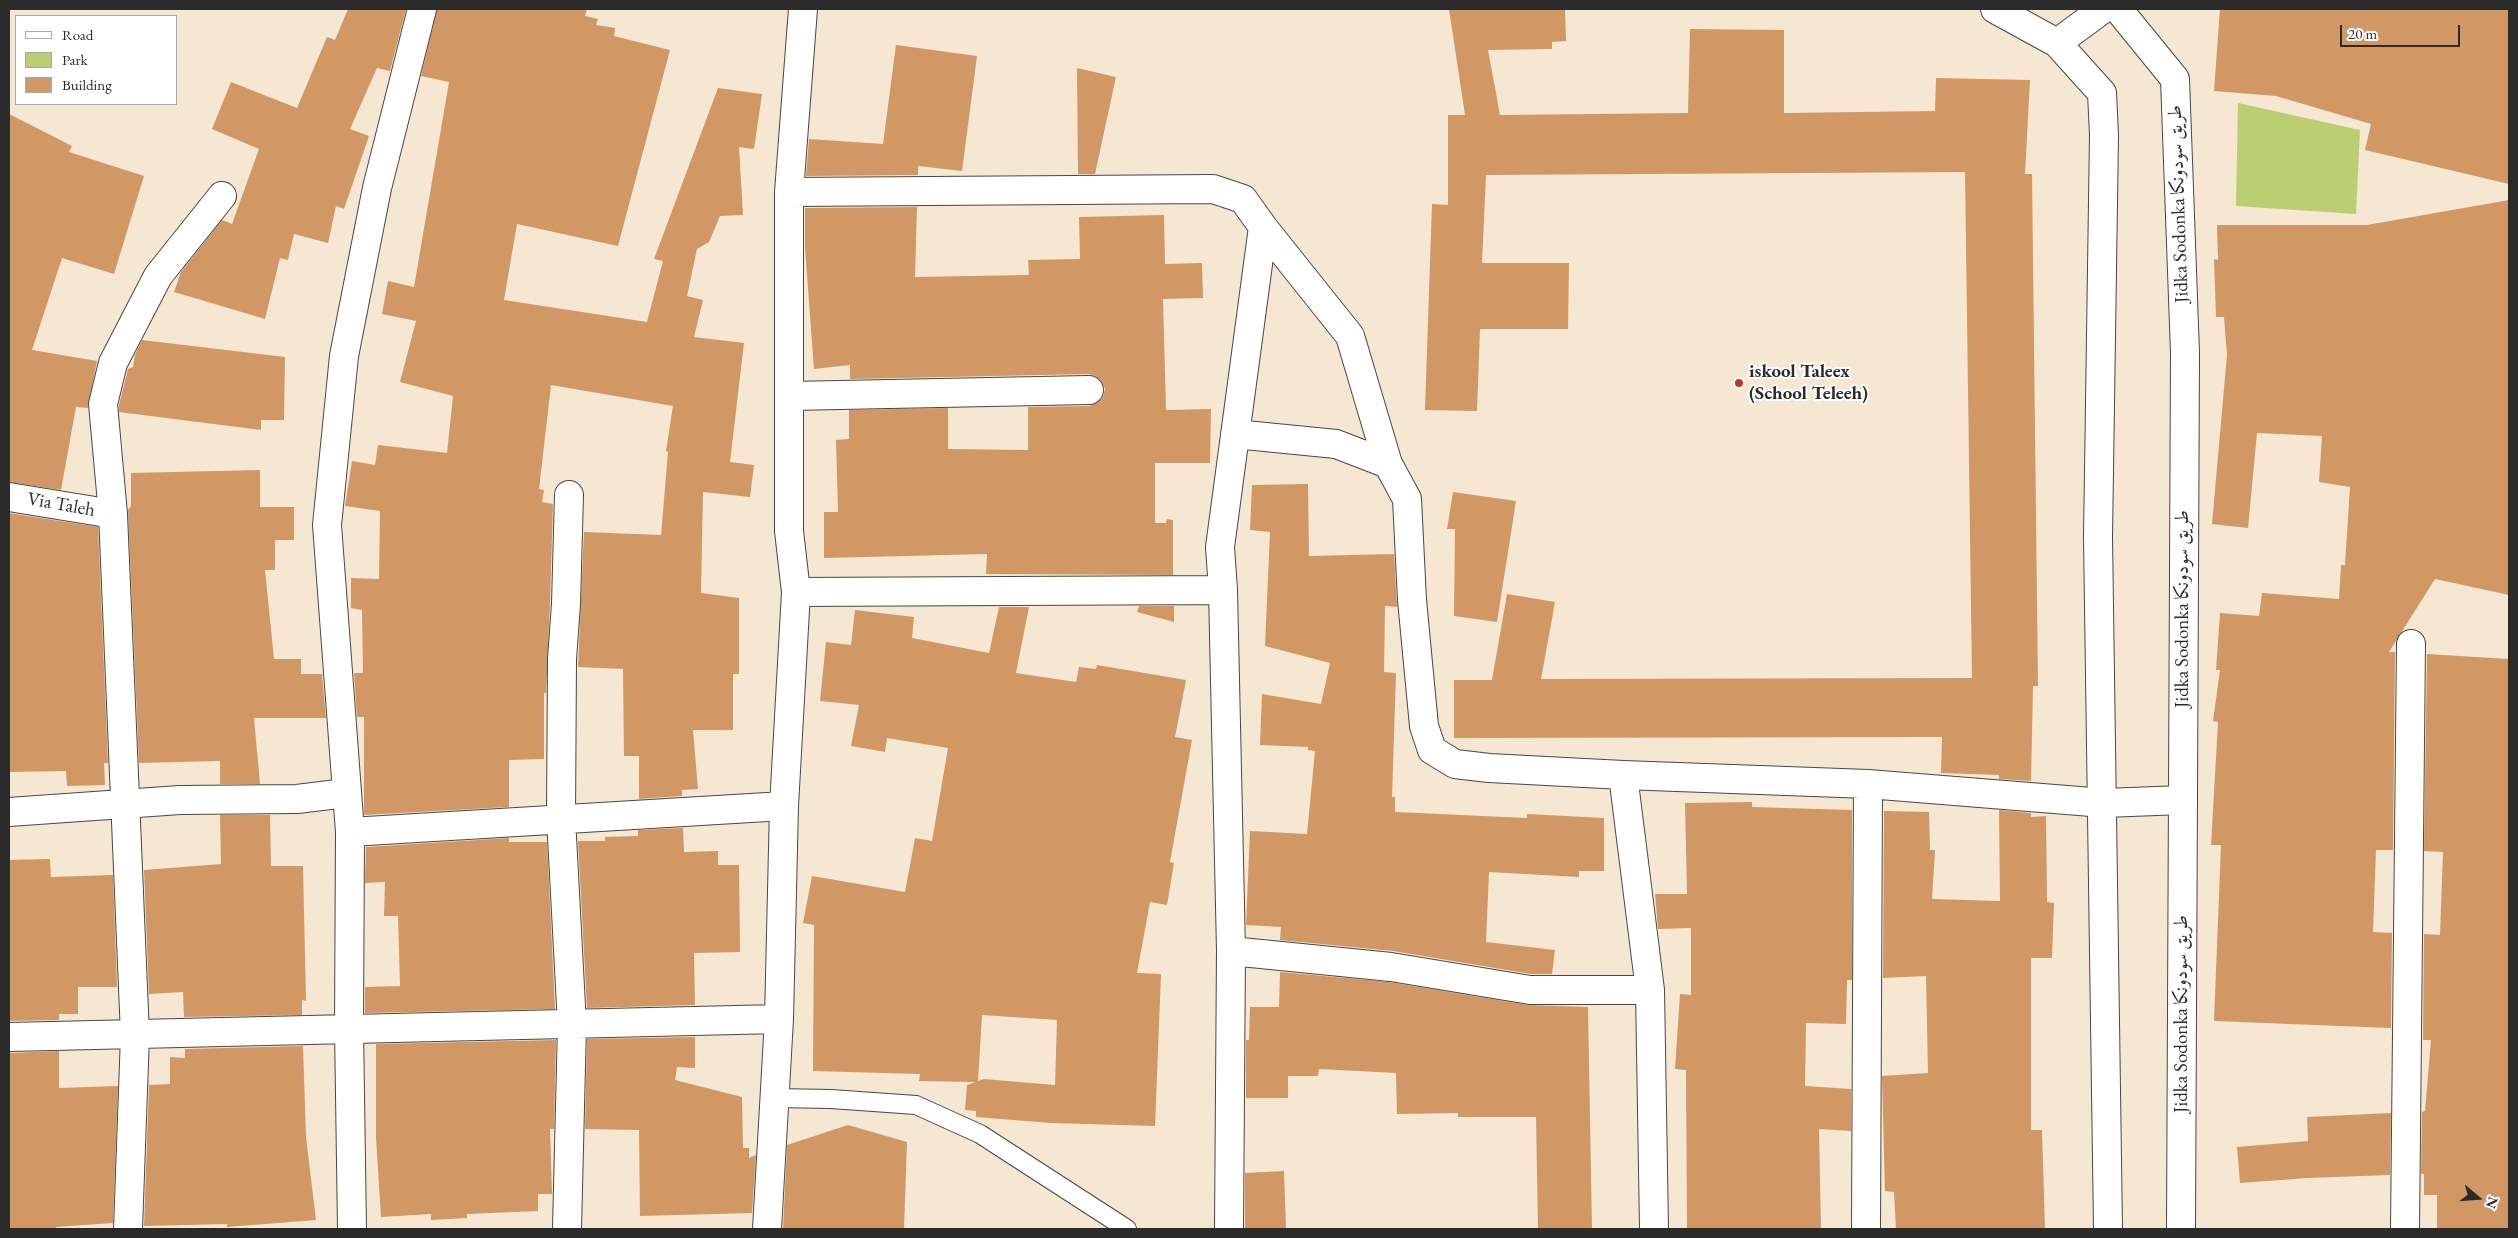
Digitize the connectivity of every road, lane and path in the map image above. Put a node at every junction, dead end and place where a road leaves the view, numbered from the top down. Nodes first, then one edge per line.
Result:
1 (422, 9) edge
2 (803, 9) edge
3 (1995, 9) edge
4 (2103, 9) edge
5 (2118, 9) edge
6 (2057, 43) junction
7 (789, 192) junction
8 (222, 196) dead end
9 (1263, 227) junction
10 (1088, 390) dead end
11 (790, 396) junction
12 (1235, 434) junction
13 (1388, 464) junction
14 (570, 495) dead end
15 (9, 496) edge
16 (112, 514) junction
17 (1223, 590) junction
18 (796, 592) junction
19 (2411, 644) dead end
20 (1623, 775) junction
21 (1868, 784) junction
22 (346, 793) junction
23 (2183, 800) junction
24 (2104, 803) junction
25 (125, 805) junction
26 (784, 806) junction
27 (9, 812) edge
28 (561, 818) junction
29 (350, 832) junction
30 (1230, 950) junction
31 (1650, 990) junction
32 (779, 1018) junction
33 (572, 1025) junction
34 (349, 1027) junction
35 (135, 1035) junction
36 (9, 1037) edge
37 (774, 1098) junction
38 (128, 1229) edge
39 (352, 1229) edge
40 (567, 1229) edge
41 (767, 1229) edge
42 (1127, 1229) edge
43 (1229, 1229) edge
44 (1654, 1229) edge
45 (1866, 1229) edge
46 (2108, 1229) edge
47 (2181, 1229) edge
48 (2405, 1229) edge

1 - 22 street
2 - 7 street
3 - 6 street
4 - 6 street
5 - 23 street, Jidka Sodonka طريق سودونكا
6 - 24 street
7 - 9 street
7 - 11 street
8 - 16 street
9 - 12 street
9 - 13 street
10 - 11 street
11 - 18 street
12 - 13 street
12 - 17 street
13 - 20 street
14 - 28 street
15 - 16 street, Via Taleh
16 - 25 street
17 - 18 street
17 - 30 street
18 - 26 street
19 - 48 street
20 - 21 street
20 - 31 street
21 - 24 street
21 - 45 street
22 - 25 street
22 - 29 street
23 - 24 street
23 - 47 street, Jidka Sodonka طريق سودونكا
24 - 46 street
25 - 27 street
25 - 35 street
26 - 28 street
26 - 32 street
28 - 29 street
28 - 33 street
29 - 34 street
30 - 31 street
30 - 43 street
31 - 44 street
32 - 33 street
32 - 37 street
33 - 34 street
33 - 40 street
34 - 35 street
34 - 39 street
35 - 36 street
35 - 38 street
37 - 41 street
37 - 42 lane

